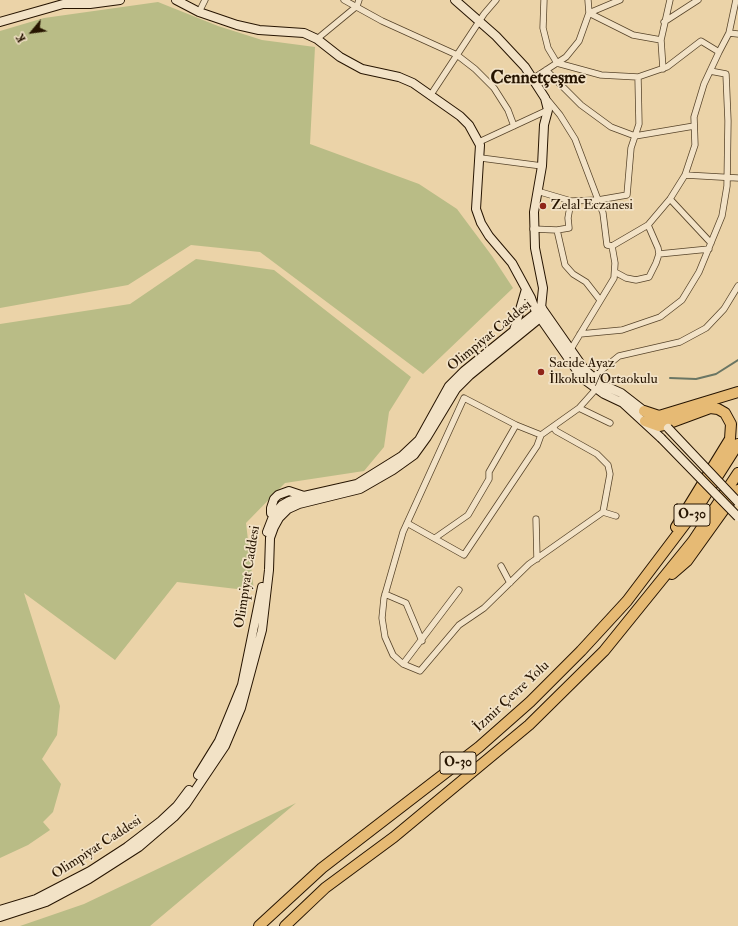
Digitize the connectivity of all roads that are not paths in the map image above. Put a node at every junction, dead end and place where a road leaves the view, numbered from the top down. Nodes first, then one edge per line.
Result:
1 (120, 0) edge
2 (176, 0) edge
3 (204, 0) edge
4 (344, 0) edge
5 (359, 0) edge
6 (455, 0) edge
7 (496, 0) edge
8 (544, 0) edge
9 (588, 0) edge
10 (620, 0) edge
11 (670, 0) edge
12 (698, 0) edge
13 (736, 0) edge
14 (106, 1) edge
15 (64, 2) edge
16 (357, 6) junction
17 (199, 12) junction
18 (589, 13) junction
19 (480, 21) junction
20 (0, 22) edge
21 (664, 22) junction
22 (729, 33) junction
23 (738, 34) edge
24 (317, 39) junction
25 (661, 40) junction
26 (719, 52) junction
27 (457, 55) junction
28 (557, 63) junction
29 (663, 69) junction
30 (546, 70) junction
31 (710, 71) junction
32 (638, 77) junction
33 (534, 78) junction
34 (430, 96) junction
35 (545, 98) junction
36 (548, 110) junction
37 (514, 126) junction
38 (694, 126) junction
39 (635, 136) junction
40 (478, 142) junction
41 (481, 158) junction
42 (542, 166) junction
43 (685, 175) junction
44 (727, 177) junction
45 (738, 178) edge
46 (537, 191) junction
47 (670, 199) junction
48 (598, 200) junction
49 (571, 201) junction
50 (648, 225) junction
51 (534, 229) junction
52 (557, 230) junction
53 (612, 246) junction
54 (710, 246) junction
55 (659, 254) junction
56 (615, 272) junction
57 (738, 286) edge
58 (526, 289) junction
59 (600, 300) junction
60 (540, 313) junction
61 (513, 331) junction
62 (580, 334) junction
63 (571, 349) junction
64 (593, 377) junction
65 (596, 389) junction
66 (738, 392) edge
67 (579, 408) junction
68 (644, 411) joint
69 (645, 421) junction
70 (610, 423) dead end
71 (663, 423) junction
72 (516, 425) junction
73 (553, 427) junction
74 (541, 435) junction
75 (661, 438) junction
76 (738, 444) edge
77 (738, 473) edge
78 (738, 490) edge
79 (738, 502) edge
80 (288, 509) junction
81 (603, 512) junction
82 (274, 514) junction
83 (616, 516) dead end
84 (738, 517) edge
85 (536, 519) dead end
86 (407, 523) junction
87 (435, 538) junction
88 (537, 559) junction
89 (501, 566) dead end
90 (510, 583) junction
91 (640, 583) junction
92 (459, 590) dead end
93 (651, 593) junction
94 (385, 594) junction
95 (422, 641) junction
96 (403, 664) junction
97 (0, 910) edge
98 (0, 917) edge
99 (259, 926) edge
100 (285, 926) edge

1 - 14 street
2 - 17 street
3 - 17 street
4 - 16 street
5 - 16 street
6 - 19 street
7 - 19 street
8 - 28 street
9 - 18 street
10 - 18 street
11 - 21 street
12 - 21 street
13 - 22 street
14 - 15 street
15 - 20 street
16 - 24 street
16 - 27 street
17 - 24 street
18 - 25 street
18 - 28 street
19 - 27 street
19 - 33 street
21 - 25 street
22 - 23 street
22 - 26 street
24 - 34 street
25 - 29 street
26 - 29 street
26 - 31 street
27 - 34 street
27 - 37 street
28 - 30 street
28 - 32 street
29 - 32 street
30 - 33 street
30 - 39 street
31 - 38 street
31 - 44 street
32 - 39 street
33 - 35 street
34 - 40 street
35 - 36 street
35 - 48 street
36 - 37 street
36 - 42 street
37 - 40 street
38 - 39 street
38 - 43 street
39 - 48 street
40 - 41 street
41 - 42 street
41 - 58 street
42 - 46 street
43 - 44 street
43 - 47 street
44 - 45 street
44 - 54 street
46 - 49 street
46 - 51 street
47 - 50 street
47 - 54 street
48 - 49 street
48 - 53 street
49 - 52 street
50 - 53 street
50 - 55 street
51 - 52 street
51 - 60 street
52 - 59 street
53 - 56 street
54 - 55 street
54 - 62 street
55 - 56 street
56 - 59 street
57 - 64 street
58 - 60 street
58 - 61 street
59 - 62 street
60 - 61 street, Olimpiyat Caddesi
60 - 63 street
60 - 65 street
60 - 80 street, Olimpiyat Caddesi
61 - 82 street, Olimpiyat Caddesi
62 - 63 street
63 - 64 street
64 - 68 street
65 - 67 street
65 - 69 street
66 - 71 highway
67 - 70 street
67 - 73 street
68 - 71 highway
69 - 71 highway
69 - 75 street
71 - 75 highway
71 - 79 street, bridge
71 - 91 highway
72 - 74 street
72 - 86 street
72 - 87 street
73 - 74 street
73 - 81 street
74 - 87 street
75 - 84 street, bridge
76 - 91 highway, İzmir Çevre Yolu / O-30
77 - 93 highway, İzmir Çevre Yolu / O-30
78 - 93 highway
80 - 82 street
80 - 98 street, Olimpiyat Caddesi
81 - 83 street
81 - 88 street
82 - 97 street, Olimpiyat Caddesi
85 - 88 street
86 - 87 street
86 - 94 street
88 - 90 street
89 - 90 street
90 - 96 street
91 - 99 highway, İzmir Çevre Yolu / O-30
92 - 95 street
93 - 100 highway, İzmir Çevre Yolu / O-30
94 - 95 street
94 - 96 street
95 - 96 street

